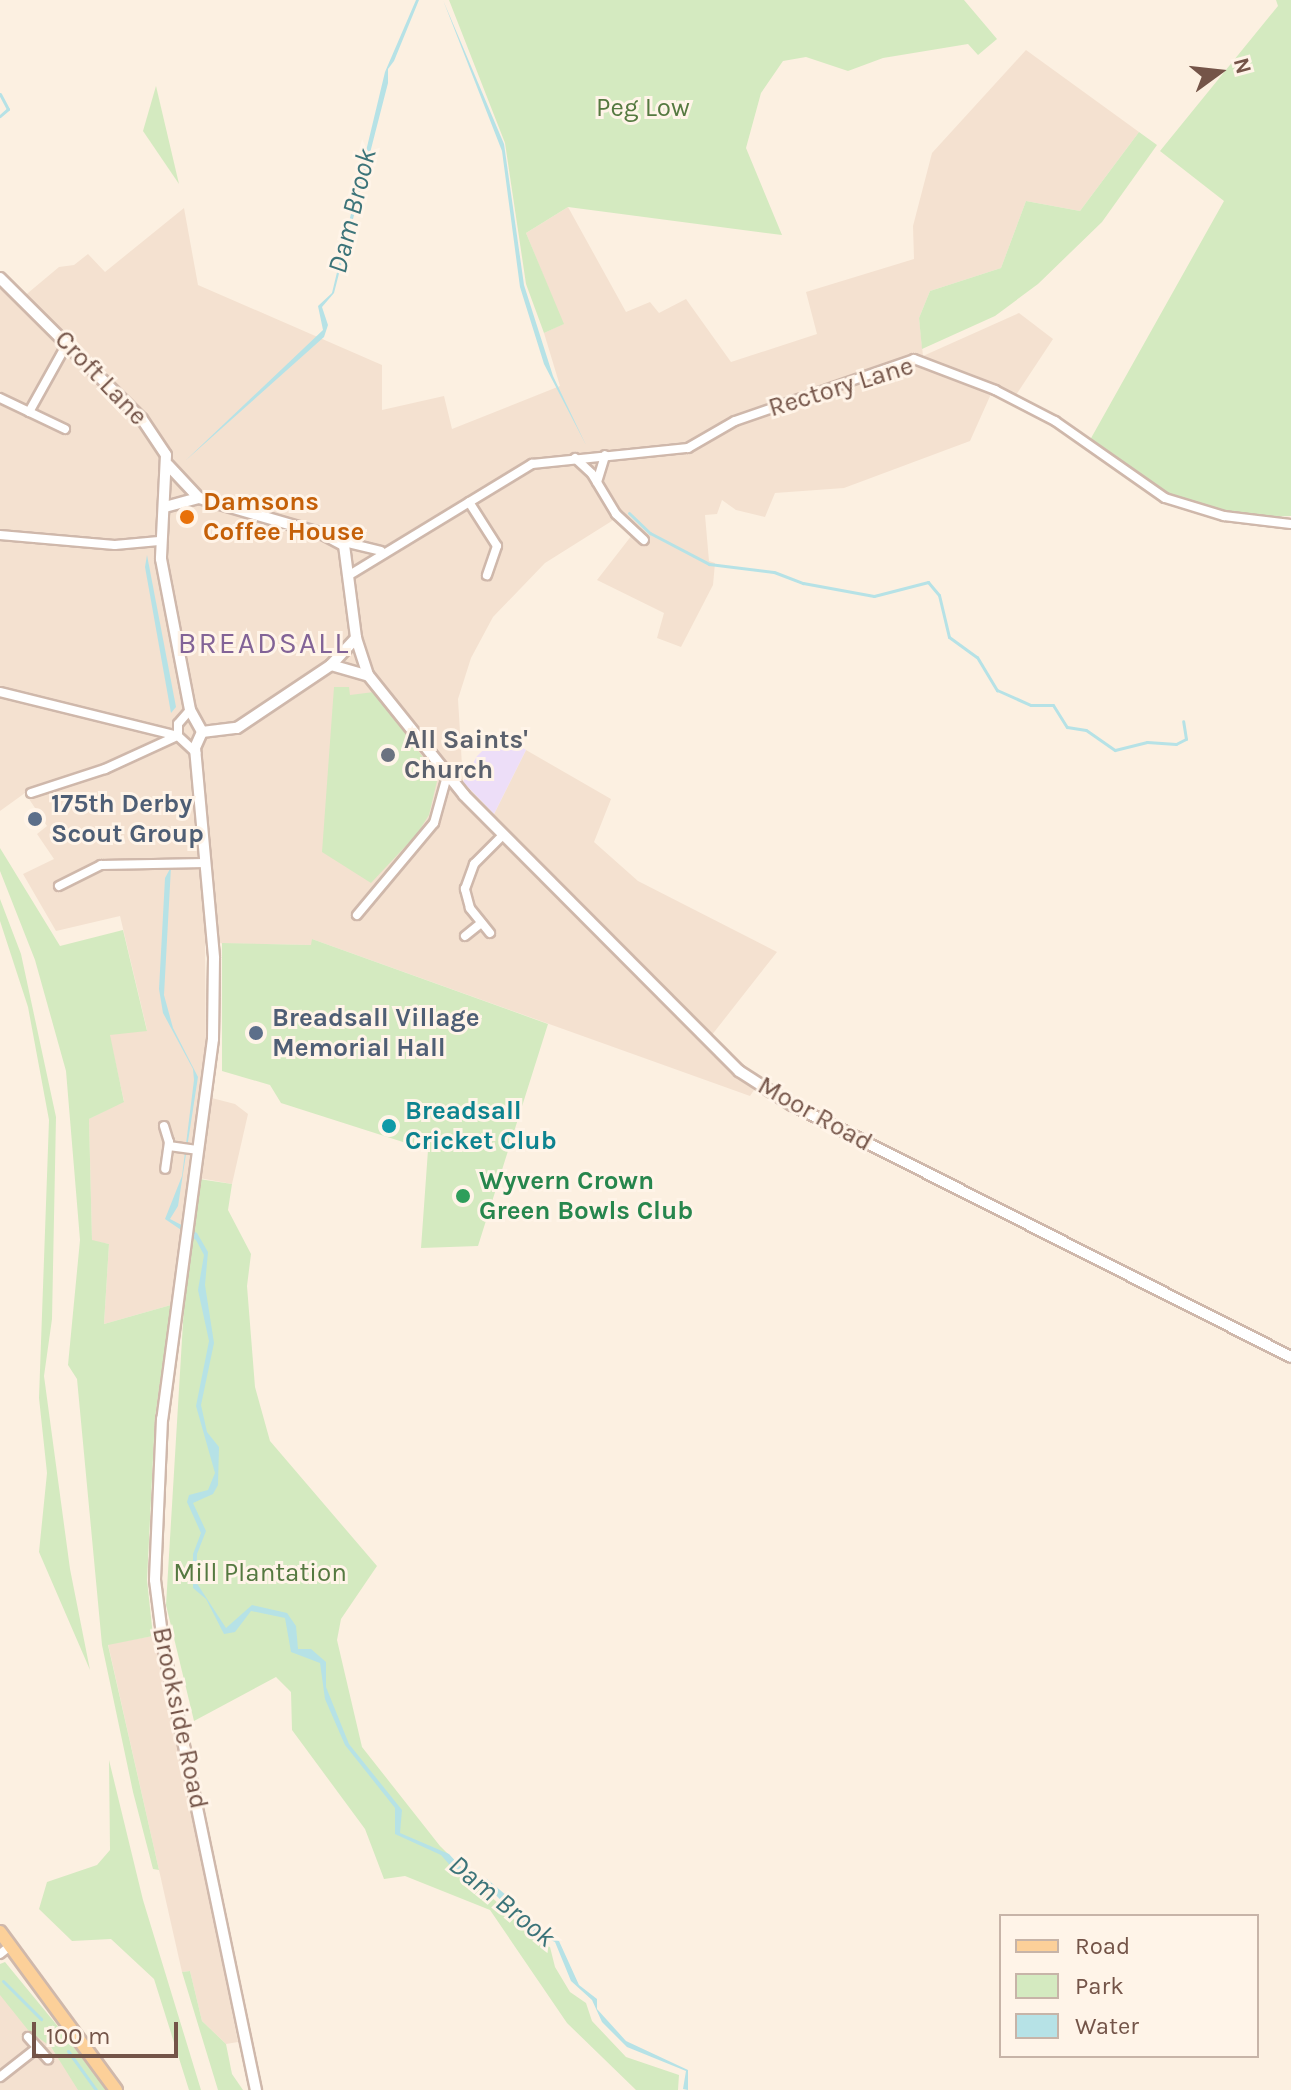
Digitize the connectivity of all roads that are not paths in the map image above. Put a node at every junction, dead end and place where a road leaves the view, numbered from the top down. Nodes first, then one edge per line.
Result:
1 (0, 278) edge
2 (68, 342) junction
3 (0, 398) edge
4 (29, 412) junction
5 (65, 429) dead end
6 (605, 455) junction
7 (575, 458) junction
8 (168, 465) junction
9 (597, 483) junction
10 (199, 498) junction
11 (165, 501) junction
12 (469, 502) junction
13 (1291, 524) edge
14 (0, 535) edge
15 (644, 540) dead end
16 (159, 541) junction
17 (338, 541) junction
18 (382, 551) junction
19 (351, 574) junction
20 (487, 575) dead end
21 (356, 638) junction
22 (331, 665) junction
23 (368, 675) junction
24 (0, 692) edge
25 (190, 710) junction
26 (202, 732) junction
27 (178, 736) junction
28 (196, 753) junction
29 (447, 776) junction
30 (31, 793) dead end
31 (503, 835) junction
32 (205, 863) junction
33 (59, 886) dead end
34 (357, 915) dead end
35 (481, 923) junction
36 (490, 933) dead end
37 (465, 936) dead end
38 (164, 1126) dead end
39 (169, 1146) junction
40 (190, 1149) junction
41 (165, 1169) dead end
42 (1291, 1357) edge
43 (0, 1932) edge
44 (5, 1950) edge
45 (28, 2037) dead end
46 (37, 2048) junction
47 (48, 2059) dead end
48 (0, 2077) edge
49 (116, 2090) edge
50 (256, 2090) edge

1 - 2 street, Croft Lane
2 - 4 street
2 - 8 street, Croft Lane
3 - 4 street
4 - 5 street
6 - 7 street, Rectory Lane
6 - 9 street
6 - 13 street, Rectory Lane
7 - 9 street
7 - 12 street, Rectory Lane
8 - 10 street
8 - 11 street
9 - 15 street
10 - 11 street
10 - 17 street
11 - 16 street
12 - 18 street, Rectory Lane
12 - 20 street
14 - 16 street
16 - 25 street
17 - 18 street
17 - 19 street
18 - 19 street, Rectory Lane
19 - 21 street, Moor Road
21 - 22 street
21 - 23 street, Moor Road
22 - 23 street
22 - 26 street
23 - 29 street, Moor Road
24 - 27 street
25 - 26 street
25 - 27 street
26 - 28 street, Brookside Road
27 - 28 street
27 - 30 street
28 - 32 street, Brookside Road
29 - 31 street, Moor Road
29 - 34 street
31 - 35 street
31 - 42 street, Moor Road
32 - 33 street
32 - 40 street, Brookside Road
35 - 36 street
35 - 37 street
38 - 39 street
39 - 40 street
39 - 41 street
40 - 50 street, Brookside Road
43 - 44 main road
44 - 49 main road
45 - 46 street
46 - 47 street
46 - 48 street

